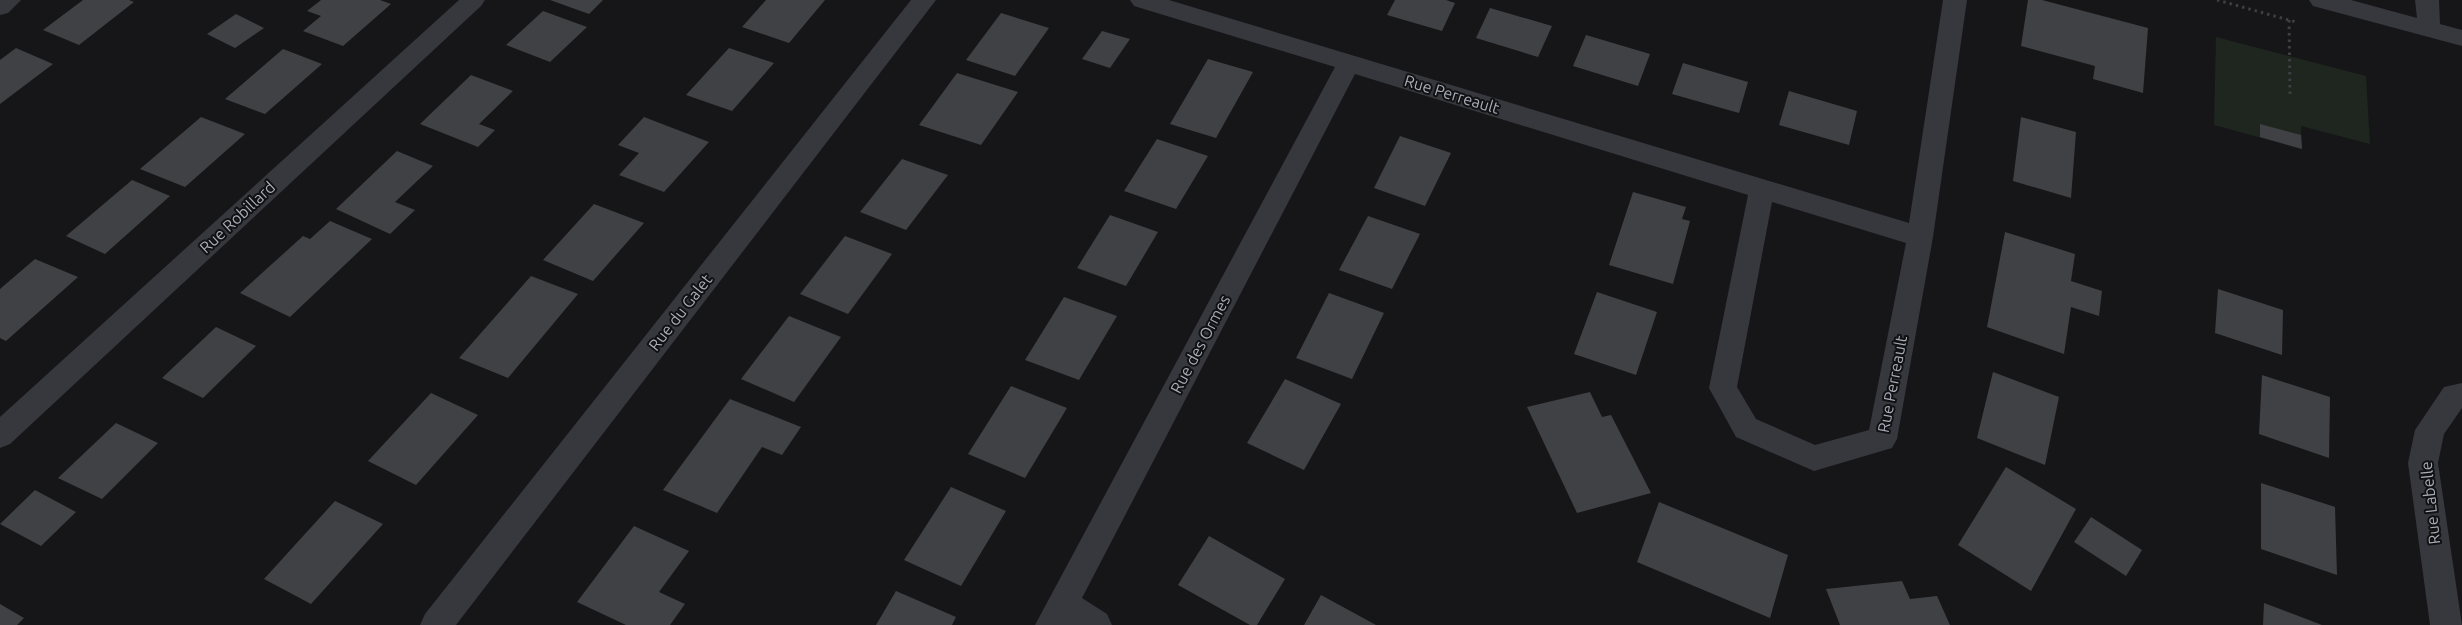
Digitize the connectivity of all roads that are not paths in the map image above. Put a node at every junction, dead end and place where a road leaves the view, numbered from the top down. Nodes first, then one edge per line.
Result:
1 (10, 0) edge
2 (473, 0) edge
3 (924, 0) edge
4 (1142, 0) edge
5 (1955, 0) edge
6 (2321, 0) edge
7 (2427, 0) edge
8 (0, 7) edge
9 (2429, 29) junction
10 (2462, 38) edge
11 (1349, 63) junction
12 (1762, 190) junction
13 (1920, 237) junction
14 (2462, 395) edge
15 (0, 435) edge
16 (1057, 614) edge
17 (436, 625) edge
18 (1096, 625) edge
19 (2446, 625) edge

1 - 8 street
2 - 15 street, Rue Robillard
3 - 17 street, Rue du Galet
4 - 11 street, Rue Perreault
5 - 13 street, Rue Perreault
6 - 9 street
7 - 9 street
9 - 10 street
11 - 12 street, Rue Perreault
11 - 16 street, Rue des Ormes
12 - 13 street, Rue Perreault
12 - 13 street, Rue Perreault
14 - 19 street, Rue Labelle
16 - 18 street

